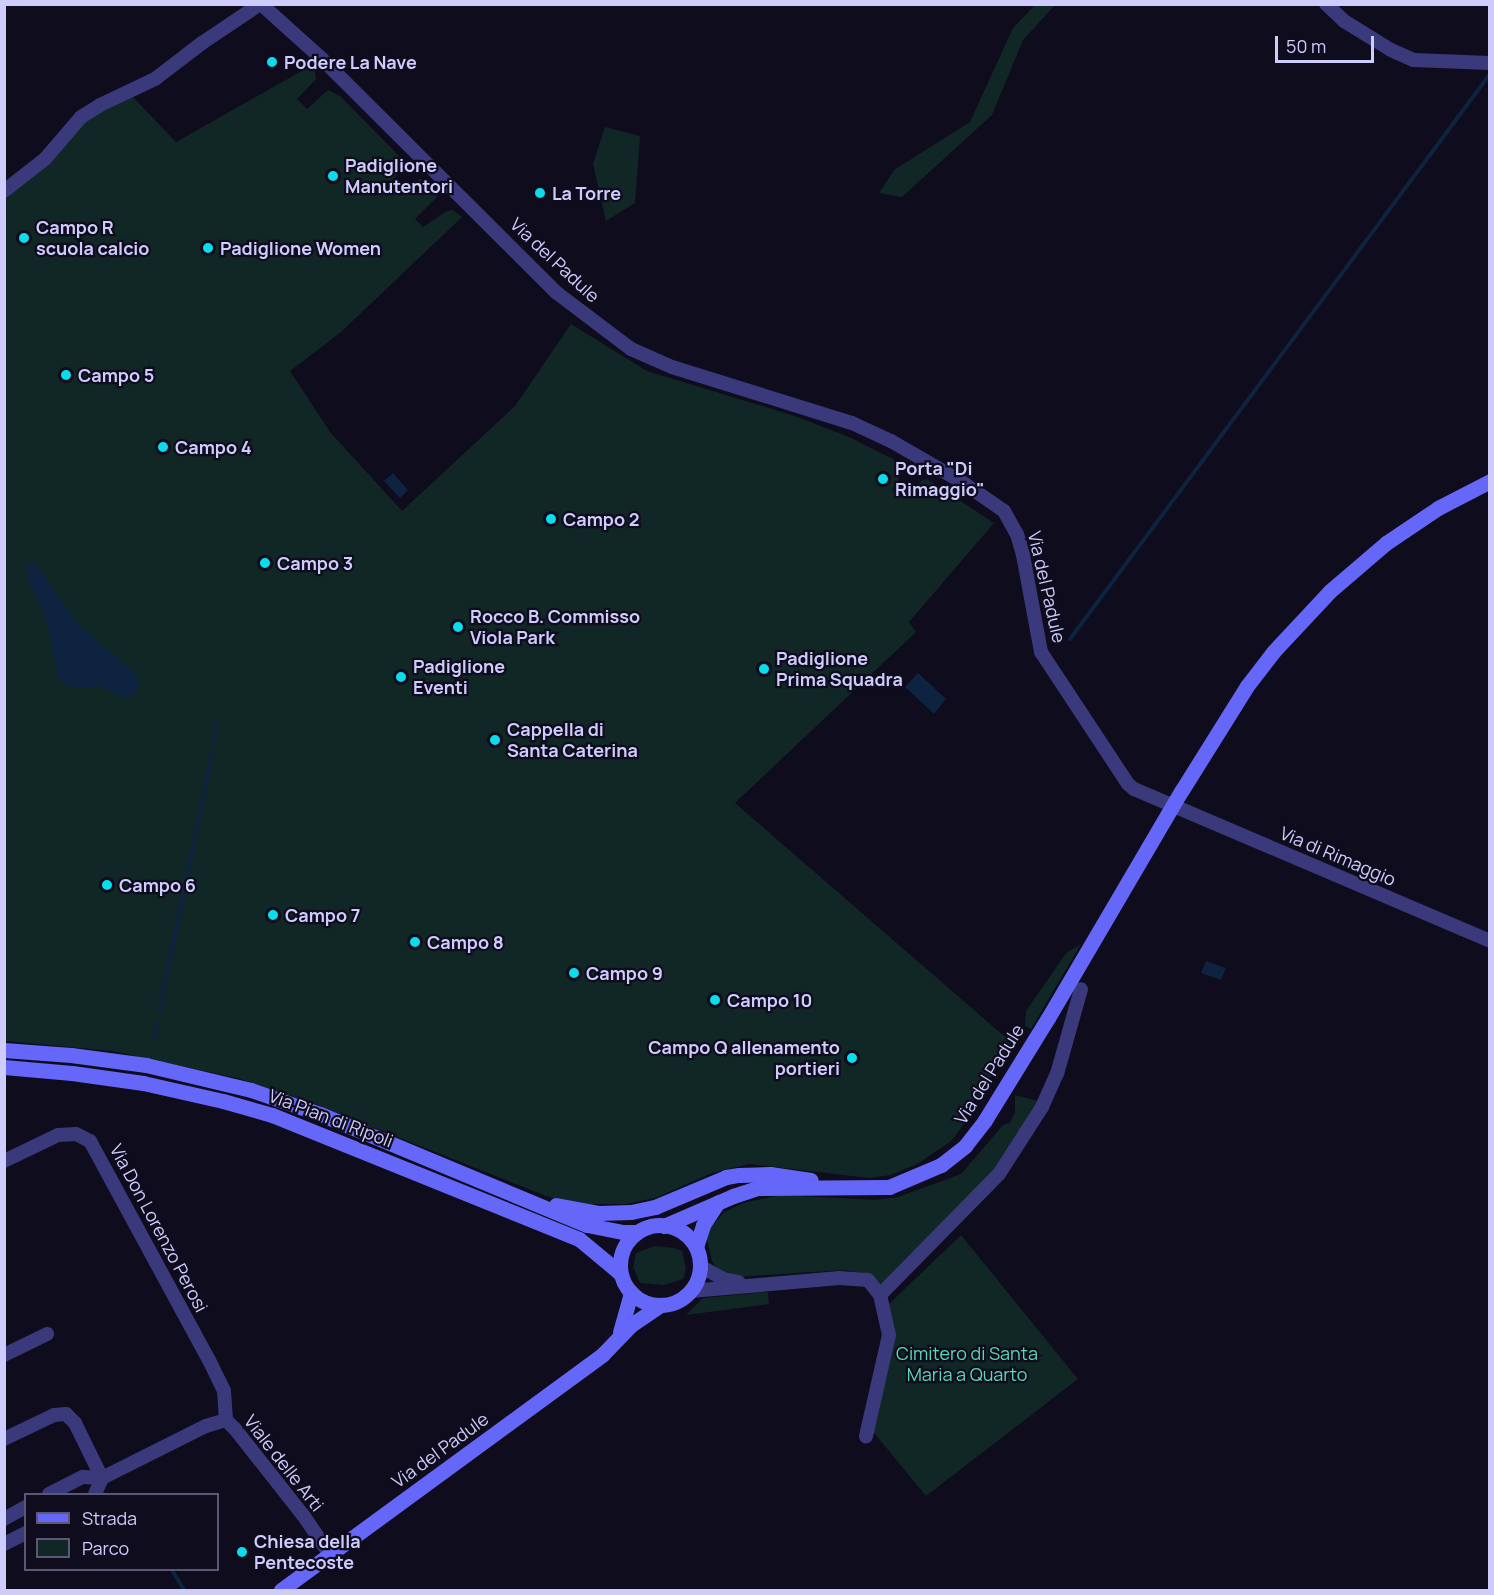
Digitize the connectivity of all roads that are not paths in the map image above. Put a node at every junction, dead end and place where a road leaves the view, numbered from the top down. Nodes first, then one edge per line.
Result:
1 (261, 4) edge
2 (1326, 4) edge
3 (1490, 63) edge
4 (4, 191) edge
5 (1490, 481) edge
6 (1172, 806) junction
7 (1490, 941) edge
8 (1081, 989) dead end
9 (4, 1050) edge
10 (4, 1067) edge
11 (4, 1161) edge
12 (831, 1187) junction
13 (534, 1201) junction
14 (718, 1202) junction
15 (664, 1226) junction
16 (637, 1232) junction
17 (696, 1247) junction
18 (700, 1266) junction
19 (620, 1273) junction
20 (762, 1283) junction
21 (691, 1291) junction
22 (631, 1293) junction
23 (881, 1297) junction
24 (661, 1305) junction
25 (47, 1334) dead end
26 (618, 1338) junction
27 (4, 1355) edge
28 (225, 1420) junction
29 (866, 1436) dead end
30 (4, 1439) edge
31 (102, 1478) junction
32 (51, 1493) edge
33 (95, 1493) edge
34 (24, 1509) edge
35 (4, 1519) edge
36 (24, 1534) edge
37 (4, 1544) edge
38 (329, 1553) junction
39 (281, 1590) edge

1 - 4 street
1 - 6 street, Via del Padule
2 - 3 street
5 - 6 main road
6 - 7 street, Via di Rimaggio
6 - 12 main road, Via del Padule
8 - 23 street
9 - 13 main road, Via Pian di Ripoli
10 - 19 main road, Via Pian di Ripoli
11 - 28 street, Via Don Lorenzo Perosi
12 - 13 main road, Via Pian di Ripoli
12 - 14 main road, Via del Padule
13 - 16 main road, Via Pian di Ripoli
14 - 15 main road, Via del Padule
14 - 17 main road
15 - 16 main road, Via del Padule
15 - 17 main road
16 - 19 main road
17 - 18 main road
18 - 20 street, Via del Padule
18 - 21 main road
19 - 22 main road
20 - 21 street, Via del Padule
20 - 23 street, Via del Padule
21 - 24 main road, Via del Padule
22 - 24 main road
22 - 26 main road, Via del Padule
23 - 29 street
24 - 26 main road, Via del Padule
25 - 27 street
26 - 38 main road, Via del Padule
28 - 31 street, Viale delle Arti
28 - 38 street, Viale delle Arti
30 - 31 street
31 - 32 street, Viale delle Arti
31 - 33 street
34 - 35 street
36 - 37 street
38 - 39 main road, Via del Padule

